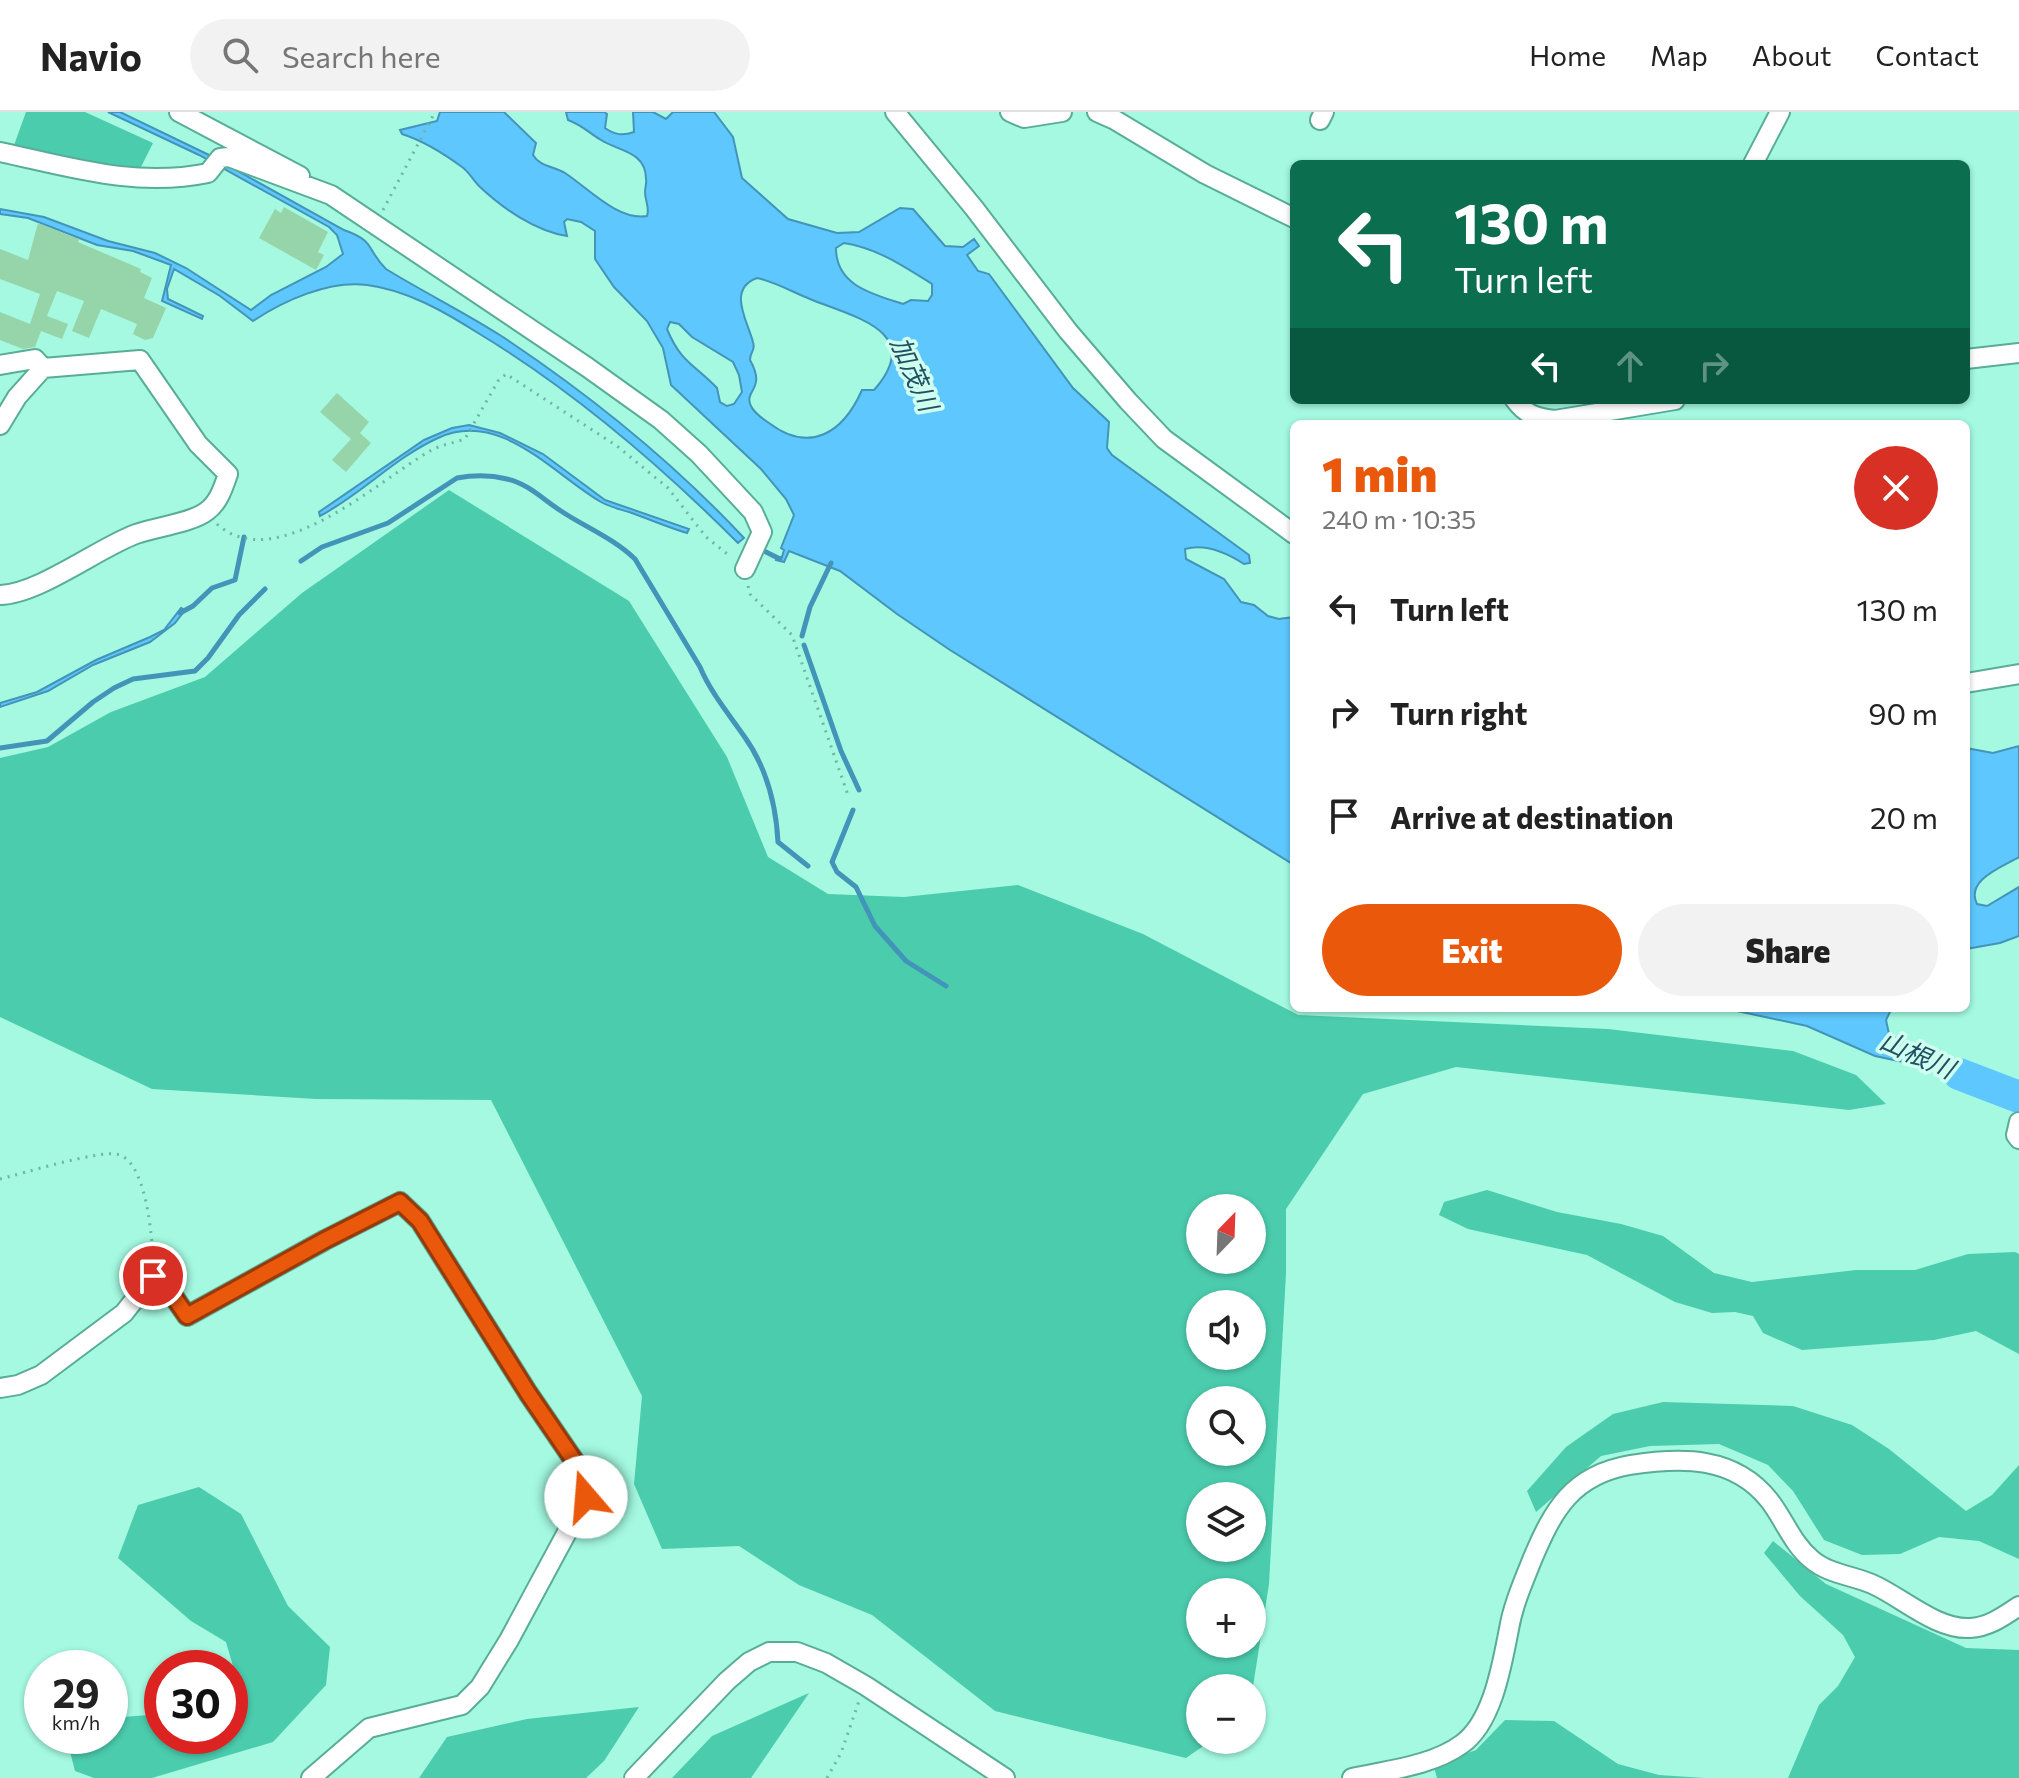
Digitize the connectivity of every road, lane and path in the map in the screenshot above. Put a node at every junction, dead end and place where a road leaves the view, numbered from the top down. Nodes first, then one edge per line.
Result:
1 (179, 112) edge
2 (435, 112) edge
3 (895, 112) edge
4 (1010, 112) edge
5 (1062, 112) edge
6 (1097, 112) edge
7 (1780, 112) edge
8 (0, 152) edge
9 (1755, 160) edge
10 (315, 187) junction
11 (1290, 216) edge
12 (378, 219) dead end
13 (2019, 353) edge
14 (1970, 359) edge
15 (0, 365) edge
16 (43, 368) junction
17 (1518, 404) edge
18 (1651, 404) edge
19 (1555, 420) edge
20 (1555, 420) edge
21 (0, 425) edge
22 (205, 513) junction
23 (1290, 531) edge
24 (745, 569) junction
25 (0, 595) edge
26 (2019, 674) edge
27 (1970, 682) edge
28 (848, 795) dead end
29 (2019, 1122) edge
30 (2019, 1139) edge
31 (0, 1179) edge
32 (153, 1276) junction
33 (0, 1388) edge
34 (2019, 1606) edge
35 (866, 1686) junction
36 (1424, 1770) edge
37 (311, 1778) edge
38 (634, 1778) edge
39 (827, 1778) edge
40 (1005, 1778) edge
41 (1352, 1778) edge

1 - 10 street
2 - 12 path
3 - 23 street
4 - 5 street
6 - 11 street
7 - 9 street
8 - 10 street
10 - 24 street
13 - 14 street
15 - 16 street
16 - 21 street
16 - 22 street
17 - 19 street
18 - 20 street
22 - 24 path
22 - 25 street
24 - 28 path
26 - 27 street
29 - 30 street
31 - 32 path
32 - 33 street
32 - 37 street
34 - 36 street
35 - 38 street
35 - 39 path
35 - 40 street
36 - 41 street

